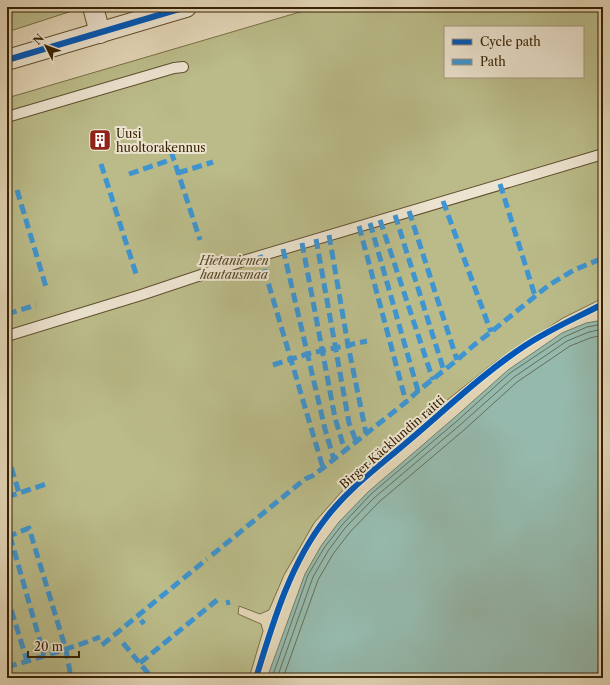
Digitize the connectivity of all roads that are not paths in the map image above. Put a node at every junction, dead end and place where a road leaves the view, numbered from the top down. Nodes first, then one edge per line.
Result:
1 (93, 7) edge
2 (186, 7) edge
3 (100, 33) junction
4 (7, 60) edge
5 (183, 67) dead end
6 (7, 117) edge
7 (603, 154) edge
8 (7, 336) edge

1 - 3 street
2 - 3 street
3 - 4 street
5 - 6 lane
7 - 8 lane

